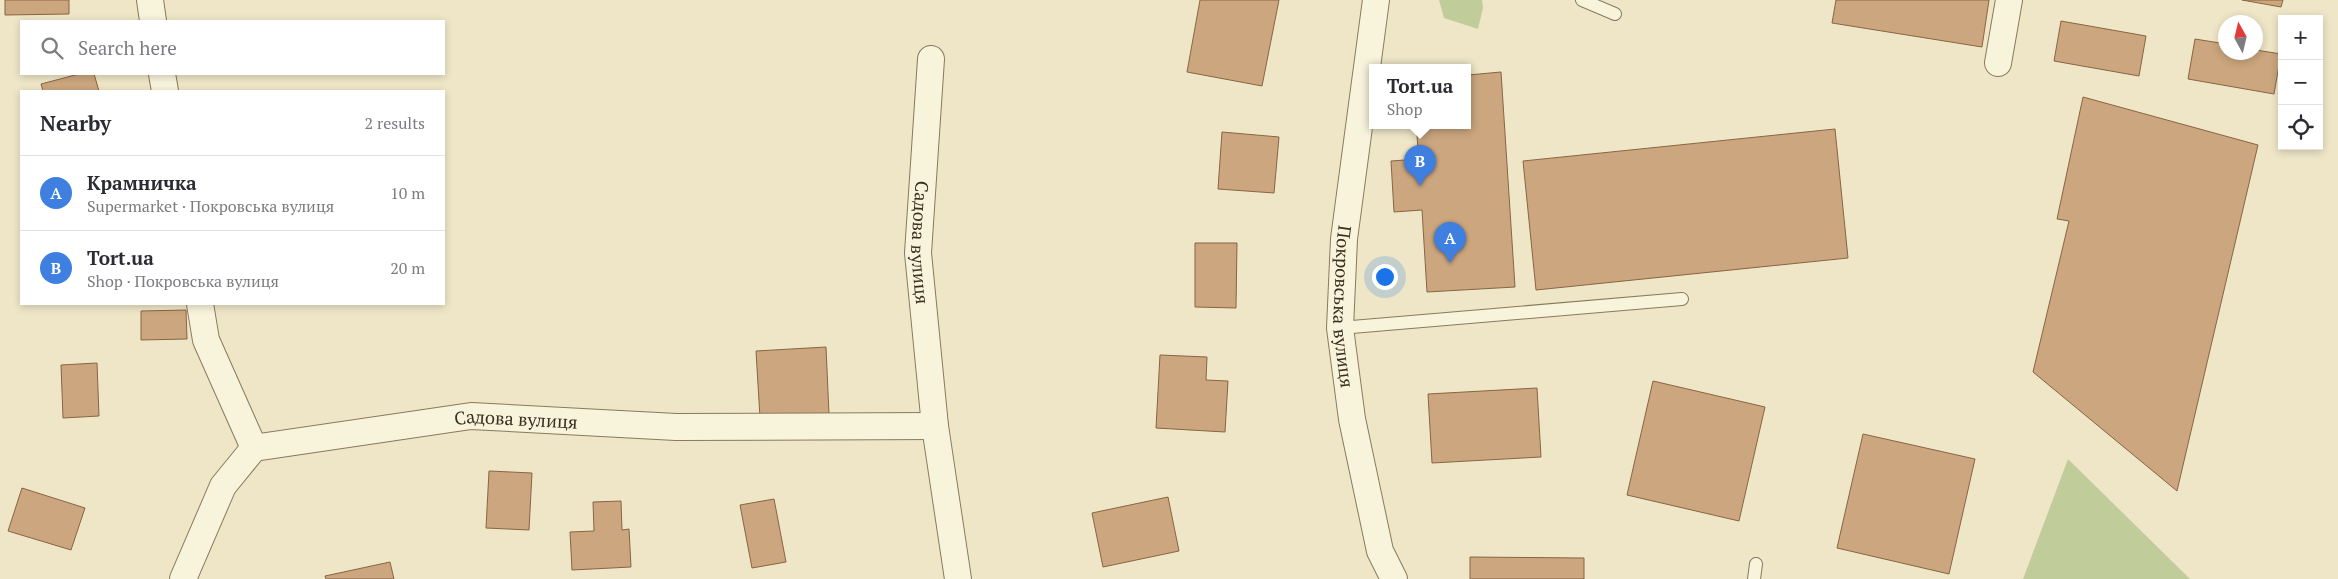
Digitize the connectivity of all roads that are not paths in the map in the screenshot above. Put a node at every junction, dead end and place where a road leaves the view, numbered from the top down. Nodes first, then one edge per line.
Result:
1 (150, 0) edge
2 (1376, 0) edge
3 (1582, 0) edge
4 (2009, 0) edge
5 (1615, 14) dead end
6 (153, 20) edge
7 (931, 59) dead end
8 (1998, 63) dead end
9 (162, 75) edge
10 (165, 90) edge
11 (1682, 299) dead end
12 (200, 305) edge
13 (1340, 328) junction
14 (935, 426) junction
15 (254, 448) junction
16 (1756, 564) dead end
17 (183, 579) edge
18 (958, 579) edge
19 (1394, 579) edge
20 (1754, 579) edge

1 - 6 street
2 - 13 street, Покровська вулиця
3 - 5 lane
4 - 8 street
7 - 14 street, Садова вулиця
9 - 10 street
11 - 13 lane
12 - 15 street
13 - 19 street, Покровська вулиця
14 - 15 street, Садова вулиця
14 - 18 street, Садова вулиця
15 - 17 street
16 - 20 lane

